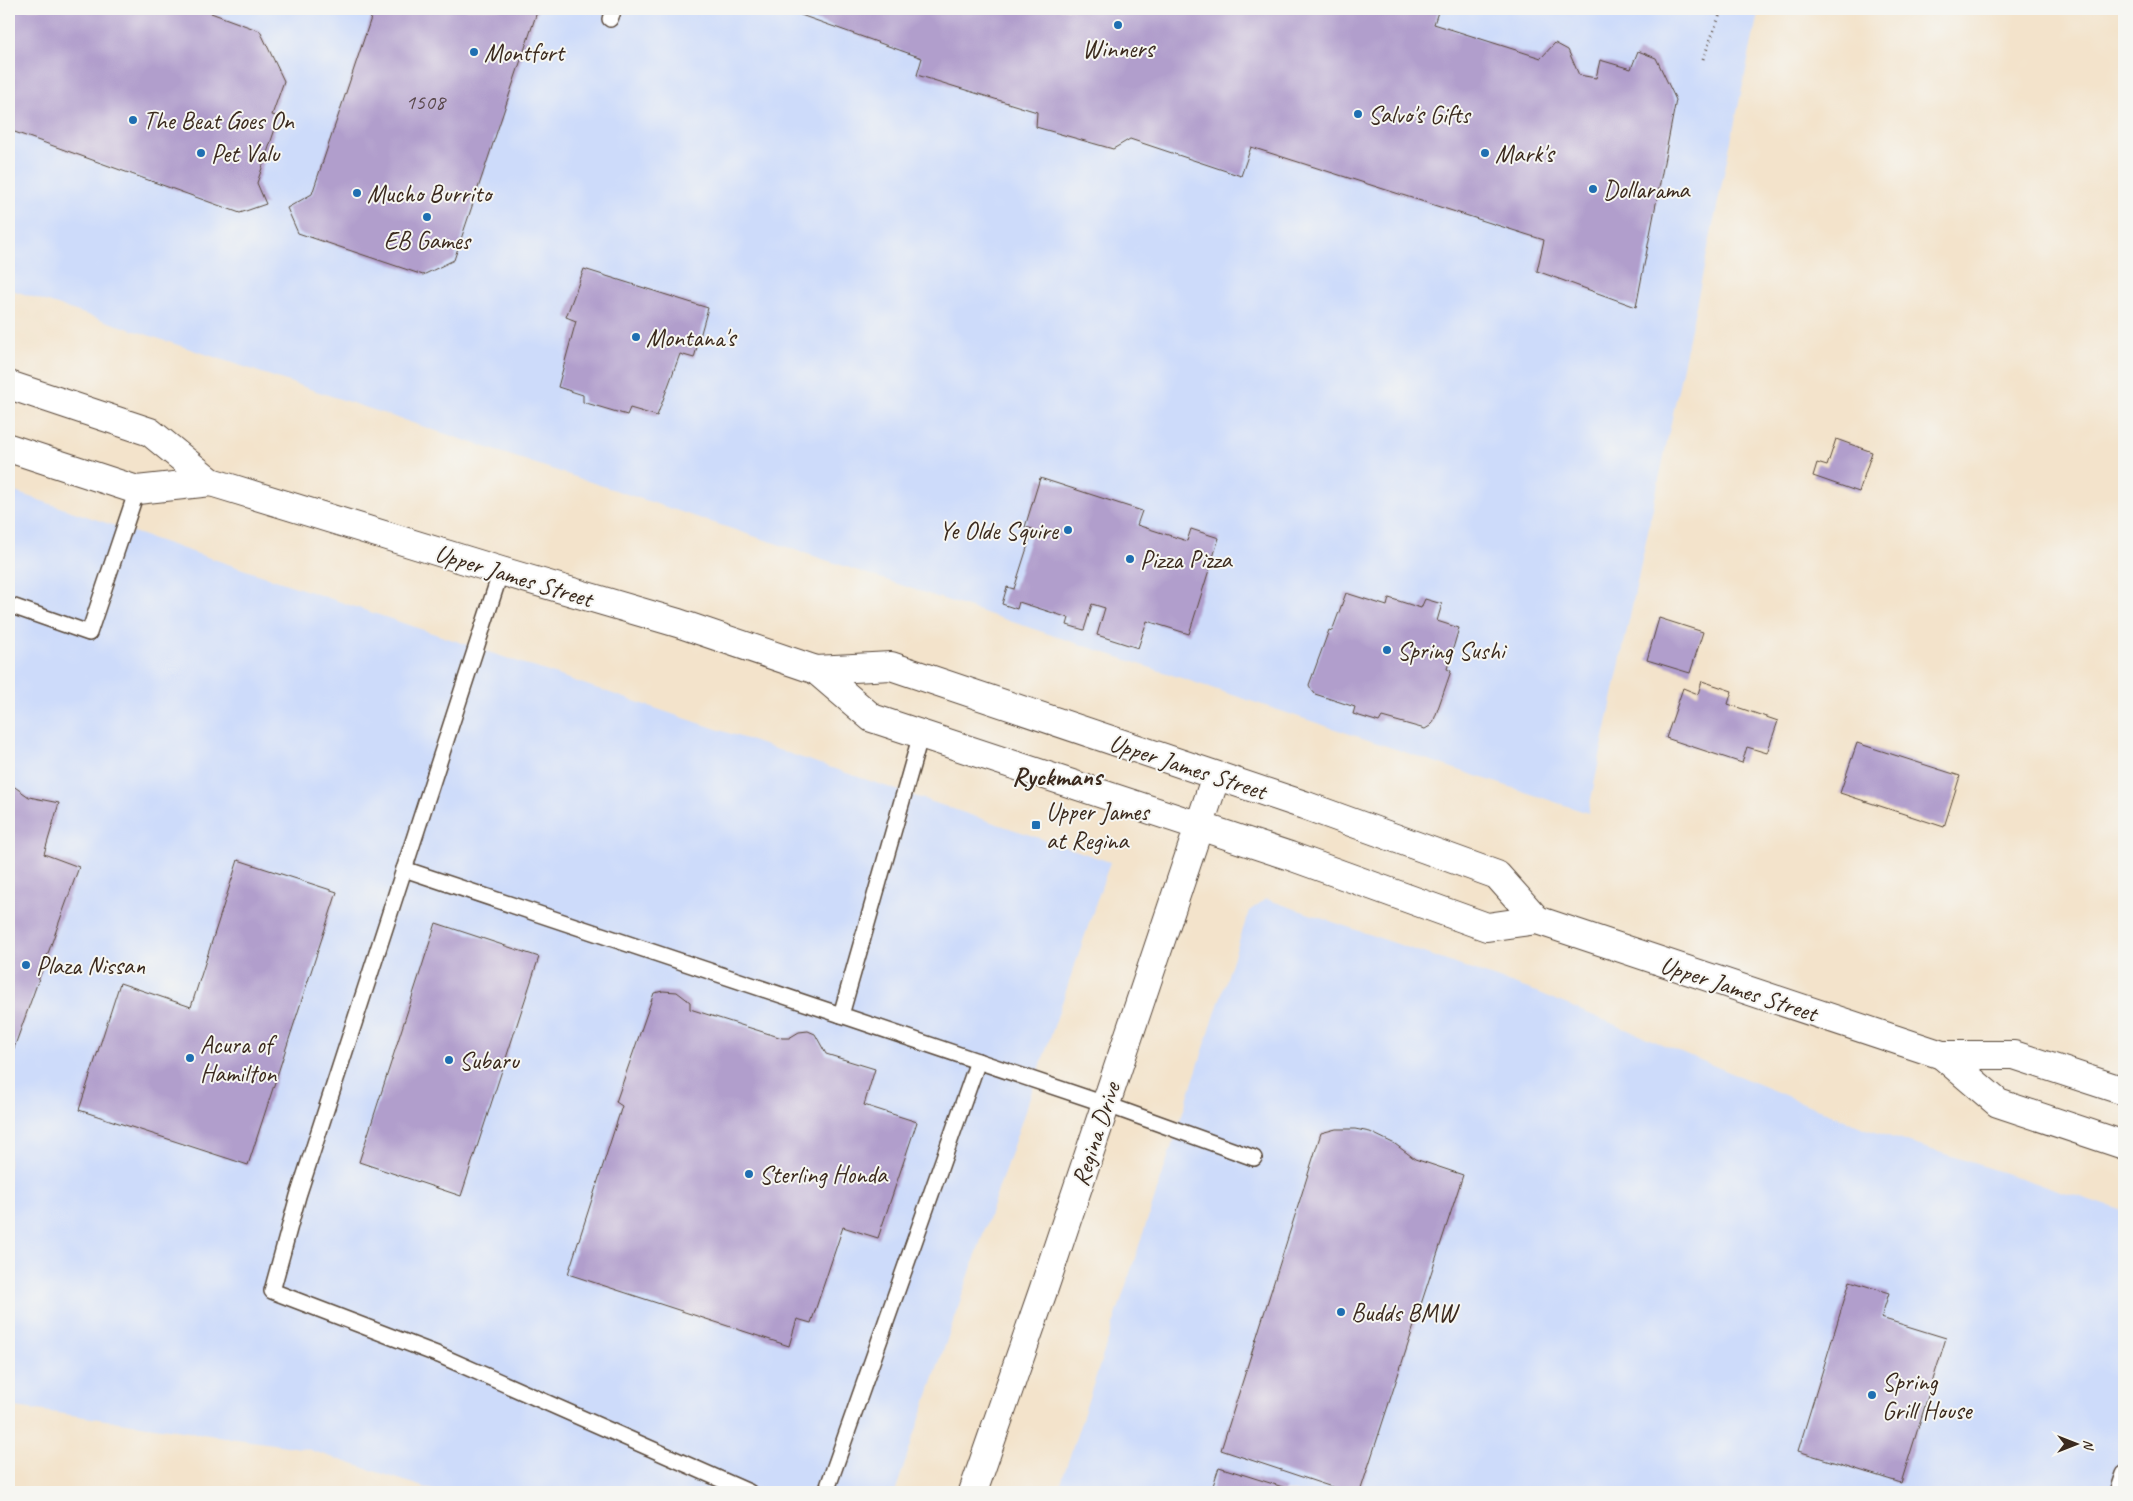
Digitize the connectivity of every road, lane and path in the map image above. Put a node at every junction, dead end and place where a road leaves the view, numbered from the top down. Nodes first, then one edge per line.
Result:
1 (1722, 9) edge
2 (1703, 59) dead end
3 (9, 384) edge
4 (9, 448) edge
5 (212, 482) junction
6 (137, 490) junction
7 (501, 571) junction
8 (9, 605) edge
9 (816, 670) junction
10 (921, 734) junction
11 (1216, 776) junction
12 (1198, 825) junction
13 (404, 869) junction
14 (1537, 920) junction
15 (841, 1014) junction
16 (1942, 1055) junction
17 (978, 1061) junction
18 (2124, 1090) edge
19 (1106, 1104) junction
20 (2124, 1145) edge
21 (1254, 1158) dead end
22 (2124, 1474) edge
23 (750, 1492) edge
24 (826, 1492) edge
25 (973, 1492) edge
26 (2118, 1492) edge

1 - 2 path
3 - 5 main road, Upper James Street
4 - 6 main road, Upper James Street
5 - 6 main road, Upper James Street
5 - 7 main road, Upper James Street
6 - 8 lane
7 - 9 main road, Upper James Street
7 - 13 lane
9 - 10 main road, Upper James Street
9 - 11 main road, Upper James Street
10 - 12 main road, Upper James Street
10 - 15 lane
11 - 12 main road, Regina Drive
11 - 14 main road, Upper James Street
12 - 14 main road, Upper James Street
12 - 19 main road, Regina Drive
13 - 15 lane
13 - 23 lane
14 - 16 main road, Upper James Street
15 - 17 lane
16 - 18 main road, Upper James Street
16 - 20 main road, Upper James Street
17 - 19 lane
17 - 24 lane
19 - 21 lane
19 - 25 main road, Regina Drive
22 - 26 lane

